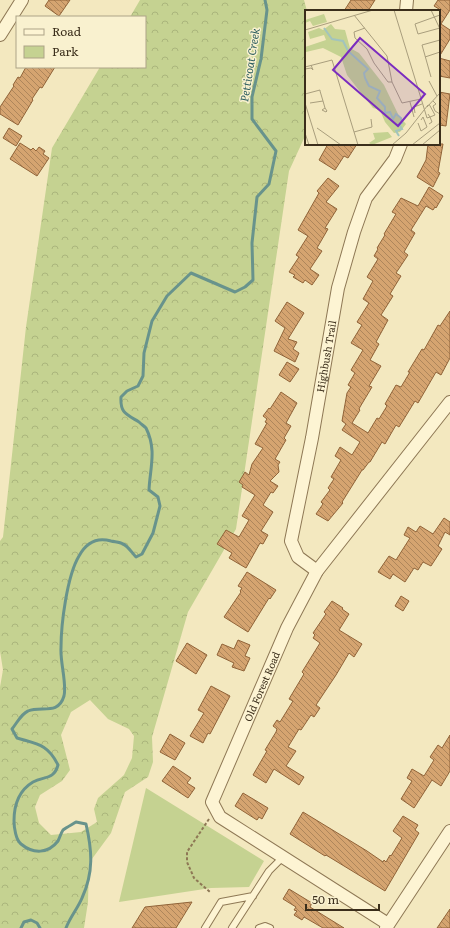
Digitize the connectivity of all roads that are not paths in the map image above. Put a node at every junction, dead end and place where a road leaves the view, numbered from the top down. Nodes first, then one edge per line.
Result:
1 (22, 0) edge
2 (407, 0) edge
3 (406, 10) edge
4 (0, 35) edge
5 (401, 145) edge
6 (450, 402) edge
7 (317, 571) junction
8 (450, 831) edge
9 (283, 857) junction
10 (253, 896) junction
11 (387, 926) edge
12 (205, 928) edge
13 (232, 928) edge
14 (259, 928) edge
15 (270, 928) edge

1 - 4 street
2 - 3 street
5 - 7 street, Highbush Trail
6 - 7 street, Old Forest Road
7 - 9 street, Old Forest Road
8 - 11 street
9 - 10 lane
9 - 11 street
10 - 12 lane
10 - 13 lane
14 - 15 lane

